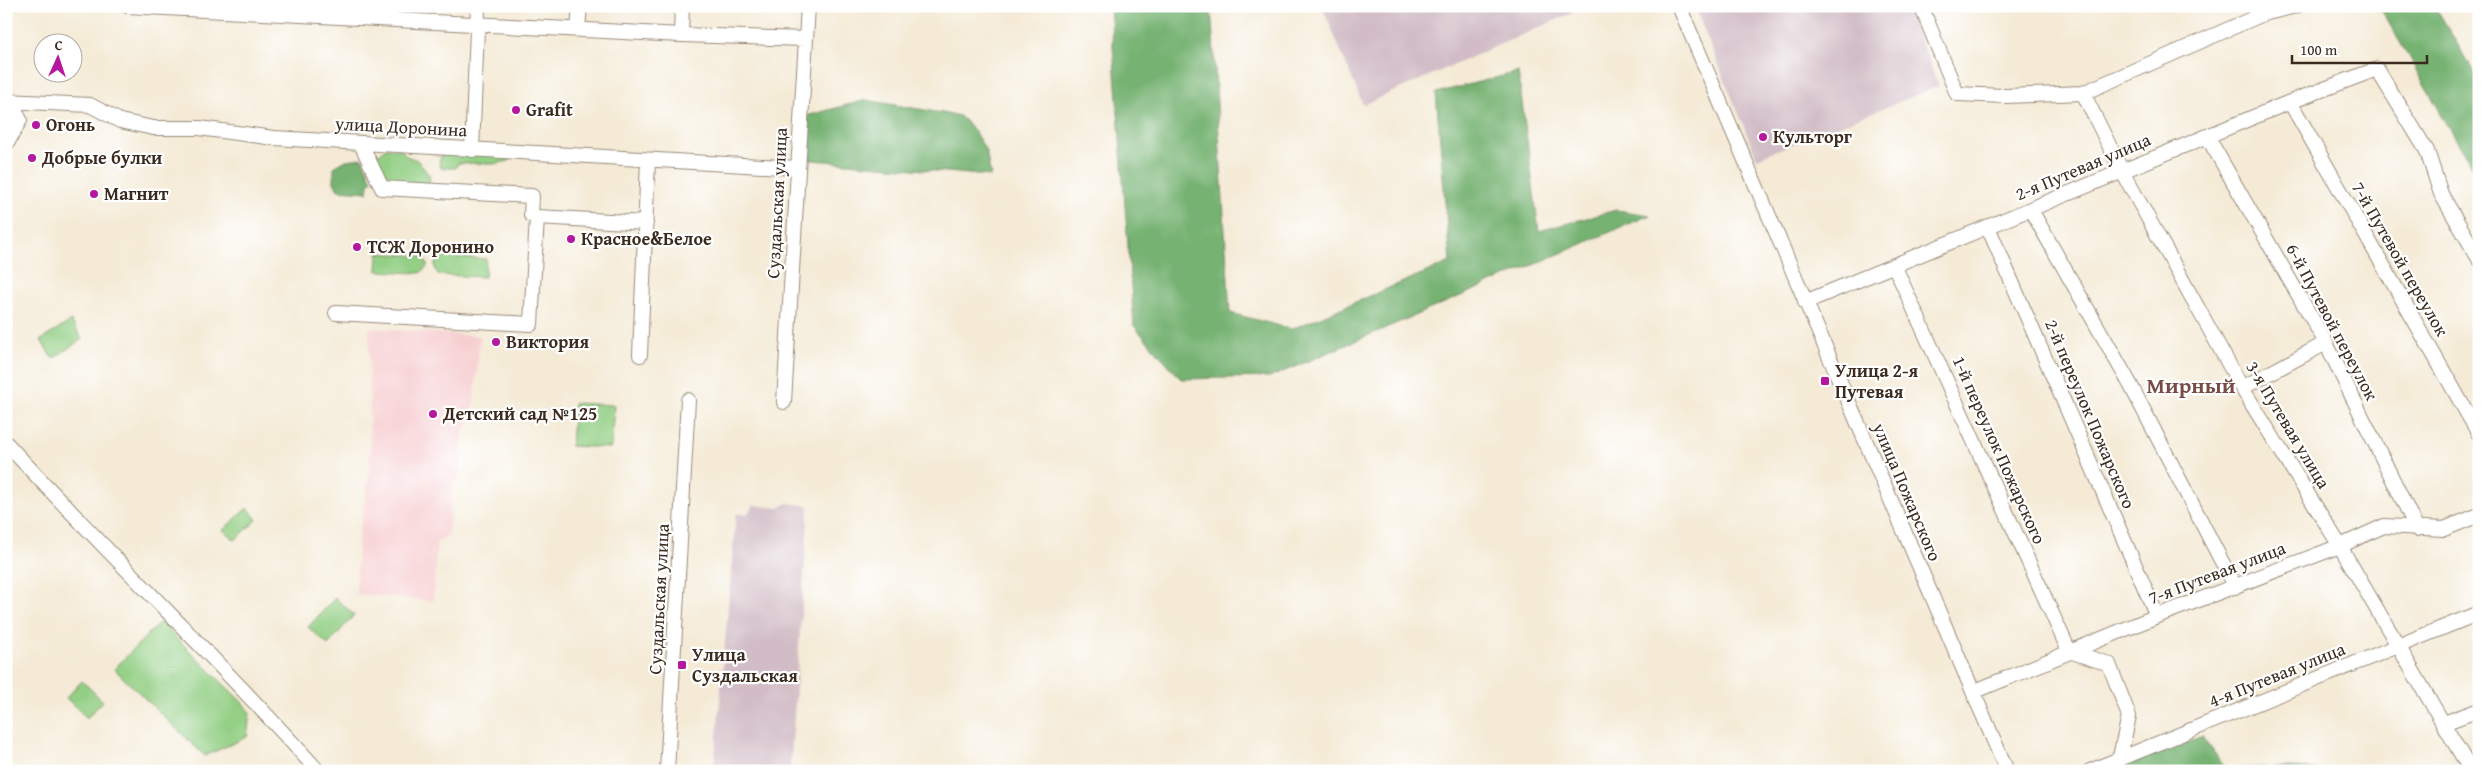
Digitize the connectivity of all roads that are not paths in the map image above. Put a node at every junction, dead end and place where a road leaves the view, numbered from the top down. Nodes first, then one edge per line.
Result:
1 (127, 6) edge
2 (478, 6) edge
3 (580, 6) edge
4 (682, 6) edge
5 (808, 6) edge
6 (1679, 6) edge
7 (1921, 6) edge
8 (2296, 6) edge
9 (188, 8) edge
10 (286, 11) edge
11 (382, 13) edge
12 (478, 23) junction
13 (578, 29) junction
14 (680, 35) junction
15 (806, 39) junction
16 (2083, 92) junction
17 (9, 102) edge
18 (2290, 102) junction
19 (2207, 136) junction
20 (361, 144) junction
21 (6, 145) edge
22 (472, 150) junction
23 (648, 160) junction
24 (798, 168) junction
25 (2122, 171) junction
26 (2031, 210) junction
27 (537, 218) junction
28 (646, 223) junction
29 (1988, 227) junction
30 (2479, 260) edge
31 (1894, 265) junction
32 (1805, 302) junction
33 (336, 313) dead end
34 (2326, 343) junction
35 (640, 355) dead end
36 (2242, 388) junction
37 (688, 400) dead end
38 (784, 402) dead end
39 (2479, 434) edge
40 (6, 443) edge
41 (2479, 515) edge
42 (2417, 529) junction
43 (2340, 546) junction
44 (2235, 587) junction
45 (2479, 613) edge
46 (2157, 616) junction
47 (2398, 645) junction
48 (2069, 651) junction
49 (1973, 692) junction
50 (2479, 710) edge
51 (2444, 723) junction
52 (2119, 761) junction
53 (318, 771) edge
54 (667, 771) edge
55 (2007, 771) edge
56 (2090, 771) edge
57 (2471, 771) edge

1 - 9 street
2 - 12 street
3 - 13 street
4 - 14 street
5 - 15 street, Суздальская улица
6 - 32 street, улица Пожарского
7 - 16 street
8 - 16 street
9 - 10 street
10 - 11 street
11 - 12 street
12 - 13 street
12 - 22 street
13 - 14 street
14 - 15 street
15 - 24 street, Суздальская улица
16 - 25 street, 3-я Путевая улица
17 - 20 street, улица Доронина
17 - 21 street
18 - 19 street, 2-я Путевая улица
18 - 30 street, 2-я Путевая улица
18 - 39 street, 7-й Путевой переулок
19 - 25 street, 2-я Путевая улица
19 - 34 street, 6-й Путевой переулок
20 - 22 street, улица Доронина
20 - 27 street
22 - 23 street, улица Доронина
23 - 24 street, улица Доронина
23 - 28 street
24 - 38 street, Суздальская улица
25 - 26 street, 2-я Путевая улица
25 - 36 street, 3-я Путевая улица
26 - 29 street, 2-я Путевая улица
26 - 44 street
27 - 28 street
27 - 33 street
28 - 35 street
29 - 31 street, 2-я Путевая улица
29 - 46 street, 2-й переулок Пожарского
31 - 32 street, 2-я Путевая улица
31 - 48 street, 1-й переулок Пожарского
32 - 49 street, улица Пожарского
34 - 36 street
34 - 42 street, 6-й Путевой переулок
36 - 43 street, 3-я Путевая улица
37 - 54 street, Суздальская улица
40 - 53 street
41 - 42 street, 7-я Путевая улица
42 - 43 street, 7-я Путевая улица
43 - 44 street, 7-я Путевая улица
43 - 47 street, 3-я Путевая улица
44 - 46 street, 7-я Путевая улица
45 - 47 street, 4-я Путевая улица
46 - 48 street, 7-я Путевая улица
47 - 51 street, 3-я Путевая улица
47 - 52 street, 4-я Путевая улица
48 - 49 street, 7-я Путевая улица
48 - 52 street
49 - 55 street, улица Пожарского
50 - 51 street
51 - 57 street, 3-я Путевая улица
52 - 56 street, 4-я Путевая улица

